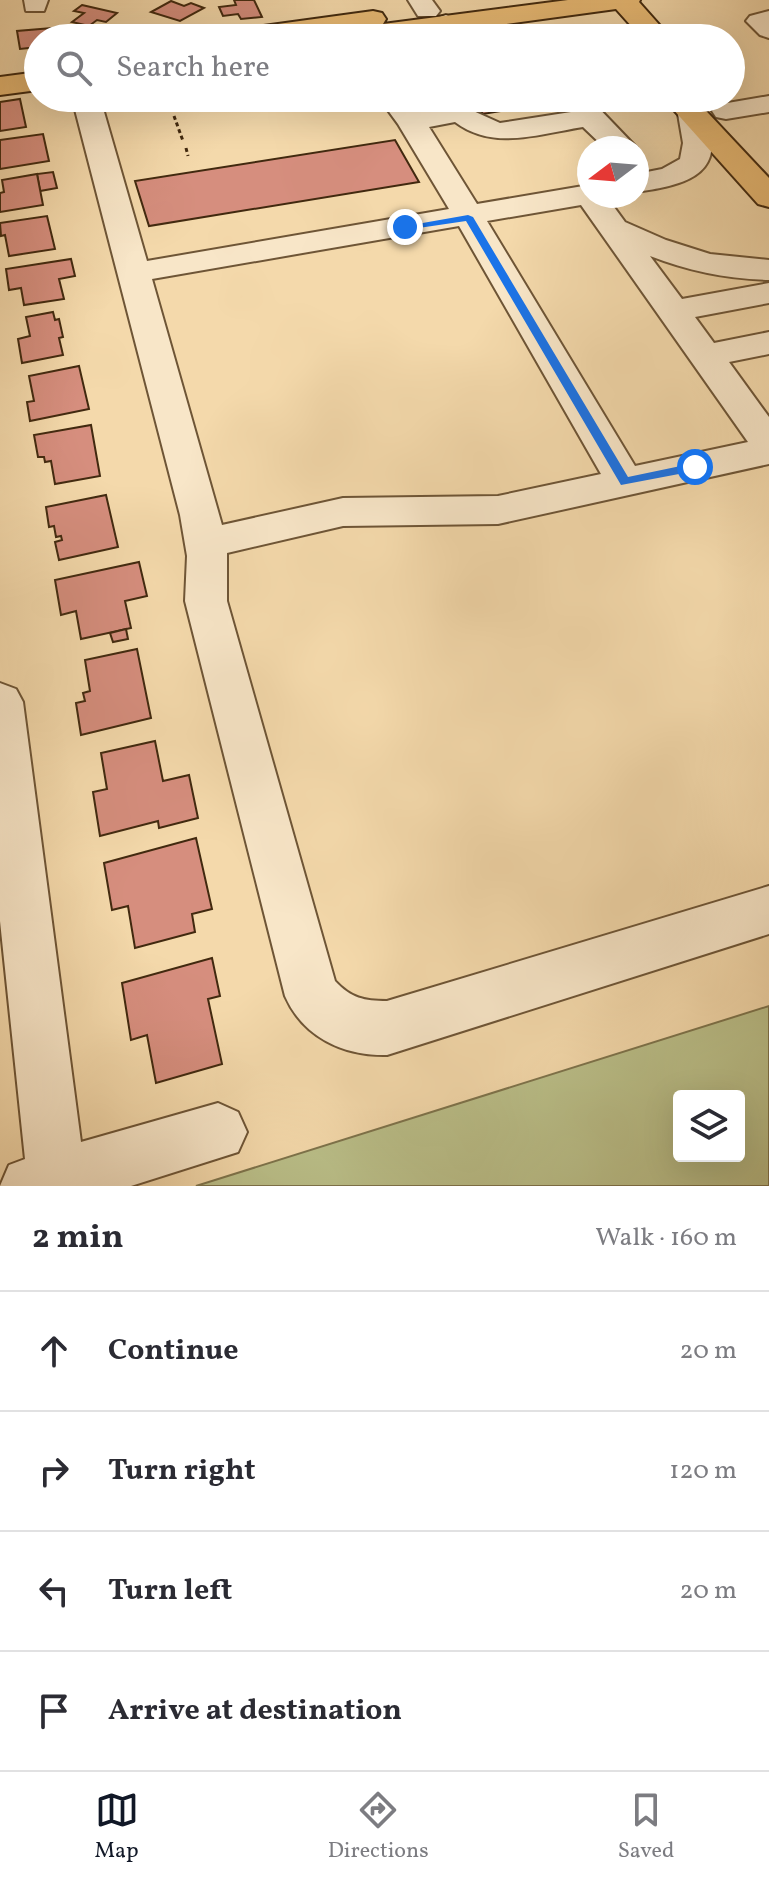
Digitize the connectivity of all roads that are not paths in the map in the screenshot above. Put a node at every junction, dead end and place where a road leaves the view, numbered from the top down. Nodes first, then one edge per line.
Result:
1 (502, 0) edge
2 (624, 0) edge
3 (590, 2) edge
4 (431, 11) edge
5 (769, 19) edge
6 (357, 24) edge
7 (388, 24) edge
8 (452, 24) edge
9 (610, 24) edge
10 (645, 24) edge
11 (769, 30) edge
12 (24, 66) edge
13 (0, 69) edge
14 (24, 83) edge
15 (0, 86) edge
16 (745, 104) edge
17 (769, 104) edge
18 (90, 112) edge
19 (404, 112) edge
20 (462, 112) edge
21 (568, 112) edge
22 (586, 112) edge
23 (701, 112) edge
24 (707, 112) edge
25 (711, 112) edge
26 (610, 136) edge
27 (769, 155) edge
28 (649, 175) edge
29 (577, 197) edge
30 (769, 197) edge
31 (598, 208) edge
32 (468, 217) junction
33 (612, 227) junction
34 (769, 270) edge
35 (133, 273) junction
36 (769, 293) edge
37 (673, 311) junction
38 (769, 343) edge
39 (705, 356) junction
40 (769, 444) edge
41 (769, 451) edge
42 (625, 482) junction
43 (206, 543) junction
44 (0, 702) edge
45 (769, 910) edge
46 (218, 1132) dead end
47 (42, 1182) edge

1 - 4 main road
2 - 3 main road
2 - 10 main road
3 - 4 main road
3 - 9 main road
4 - 6 main road
4 - 7 main road
4 - 8 street
5 - 11 street
12 - 13 main road
14 - 15 main road
16 - 17 street
18 - 35 street
19 - 32 street
20 - 21 street
22 - 26 street
23 - 28 street
24 - 30 main road
25 - 27 main road
29 - 32 street
31 - 33 street
32 - 35 street
32 - 42 street
33 - 34 street
33 - 37 street
35 - 43 street
36 - 37 street
37 - 39 street
38 - 39 street
39 - 40 street
41 - 42 street
42 - 43 street
43 - 45 street
44 - 47 street
46 - 47 street

